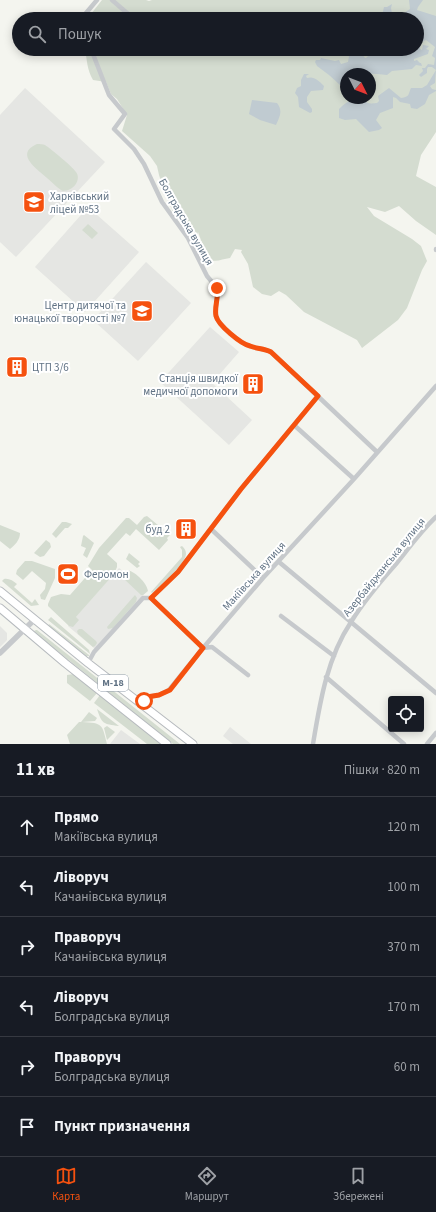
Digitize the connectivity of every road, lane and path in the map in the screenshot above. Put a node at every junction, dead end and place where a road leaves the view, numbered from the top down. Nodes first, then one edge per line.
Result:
1 (97, 0) edge
2 (112, 0) edge
3 (87, 12) edge
4 (126, 12) edge
5 (94, 56) edge
6 (436, 386) edge
7 (318, 396) junction
8 (294, 425) junction
9 (377, 452) junction
10 (354, 480) junction
11 (436, 517) edge
12 (211, 529) junction
13 (279, 562) junction
14 (263, 578) junction
15 (0, 591) edge
16 (151, 598) junction
17 (0, 608) edge
18 (281, 616) dead end
19 (34, 620) junction
20 (350, 622) junction
21 (25, 629) junction
22 (203, 648) junction
23 (0, 653) edge
24 (334, 656) junction
25 (88, 663) junction
26 (248, 675) dead end
27 (326, 677) junction
28 (436, 693) edge
29 (142, 704) junction
30 (436, 733) edge
31 (167, 744) edge
32 (193, 744) edge
33 (314, 744) edge
34 (404, 744) edge
35 (427, 744) edge

1 - 3 street
2 - 4 street
5 - 7 street, Болградська вулиця
6 - 9 street, Макіївська вулиця
7 - 8 street
7 - 9 street
8 - 10 street
8 - 12 street
9 - 10 street, Макіївська вулиця
10 - 13 street, Макіївська вулиця
11 - 20 street, Азербайджанська вулиця
12 - 14 street
12 - 16 street
13 - 14 street, Макіївська вулиця
13 - 20 street
14 - 22 street, Макіївська вулиця
15 - 19 main road, М-18
16 - 22 street
16 - 25 street
17 - 21 main road, М-18
18 - 24 street
19 - 21 street
19 - 25 main road, М-18
20 - 24 street, Азербайджанська вулиця
20 - 28 street
21 - 23 street
21 - 31 main road, М-18
22 - 26 street
22 - 29 street, Макіївська вулиця
24 - 27 street, Азербайджанська вулиця
25 - 29 main road, М-18
27 - 33 street, Азербайджанська вулиця
27 - 34 street
29 - 32 main road, М-18
30 - 35 street

